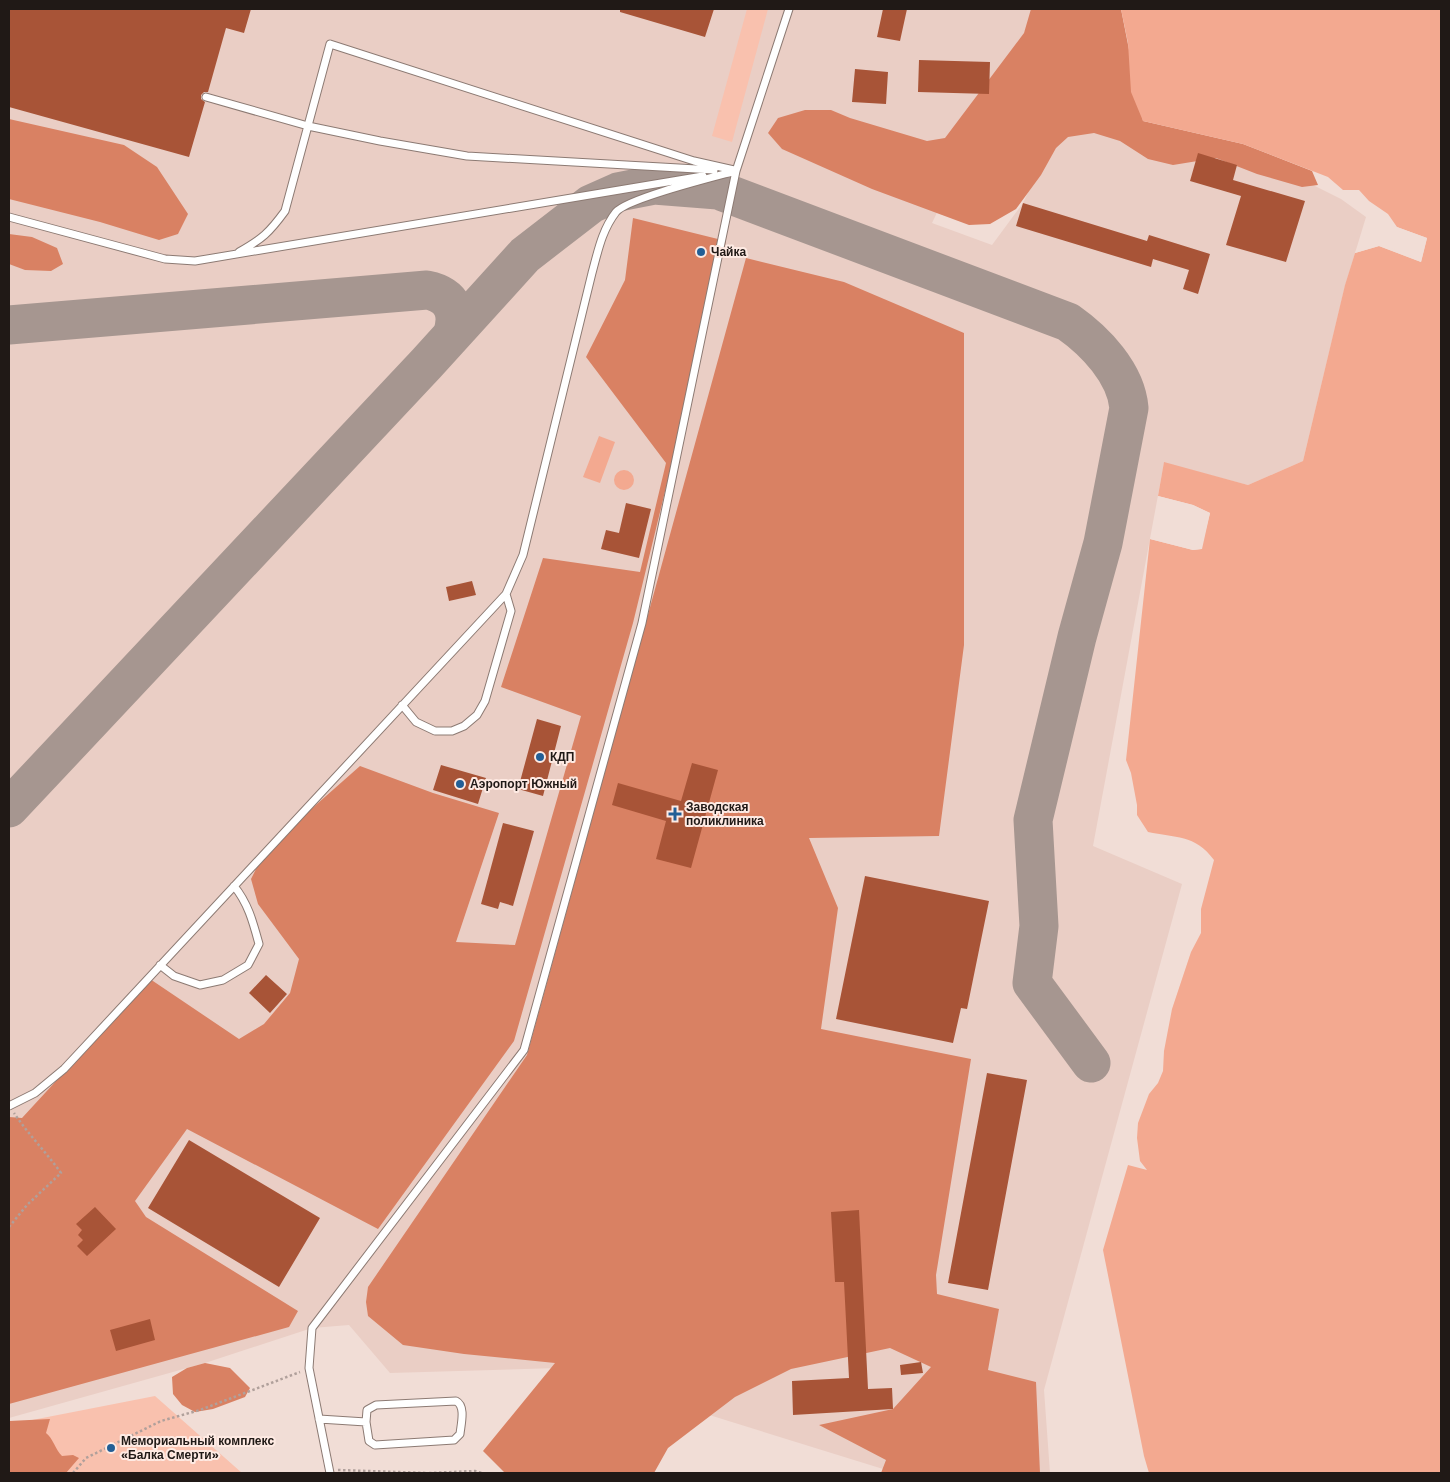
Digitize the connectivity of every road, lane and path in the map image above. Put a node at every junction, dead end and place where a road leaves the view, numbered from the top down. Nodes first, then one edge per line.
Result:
1 (788, 9) edge
2 (206, 97) dead end
3 (308, 126) junction
4 (736, 171) junction
5 (9, 218) edge
6 (235, 255) junction
7 (506, 594) junction
8 (402, 705) junction
9 (234, 886) junction
10 (160, 965) junction
11 (9, 1106) edge
12 (9, 1227) edge
13 (310, 1368) junction
14 (319, 1419) junction
15 (366, 1422) junction
16 (330, 1471) edge
17 (73, 1473) edge
18 (428, 1473) edge
19 (482, 1473) edge

1 - 4 lane
2 - 3 lane
3 - 4 lane
3 - 4 lane
3 - 6 lane
4 - 6 lane
4 - 7 lane
4 - 13 lane
5 - 6 lane
7 - 8 lane
7 - 8 lane
8 - 9 lane
9 - 10 lane
9 - 10 lane
10 - 11 lane
11 - 12 path
13 - 14 lane
13 - 17 path
14 - 15 lane
14 - 16 lane
15 - 15 lane
16 - 18 path
18 - 19 path

